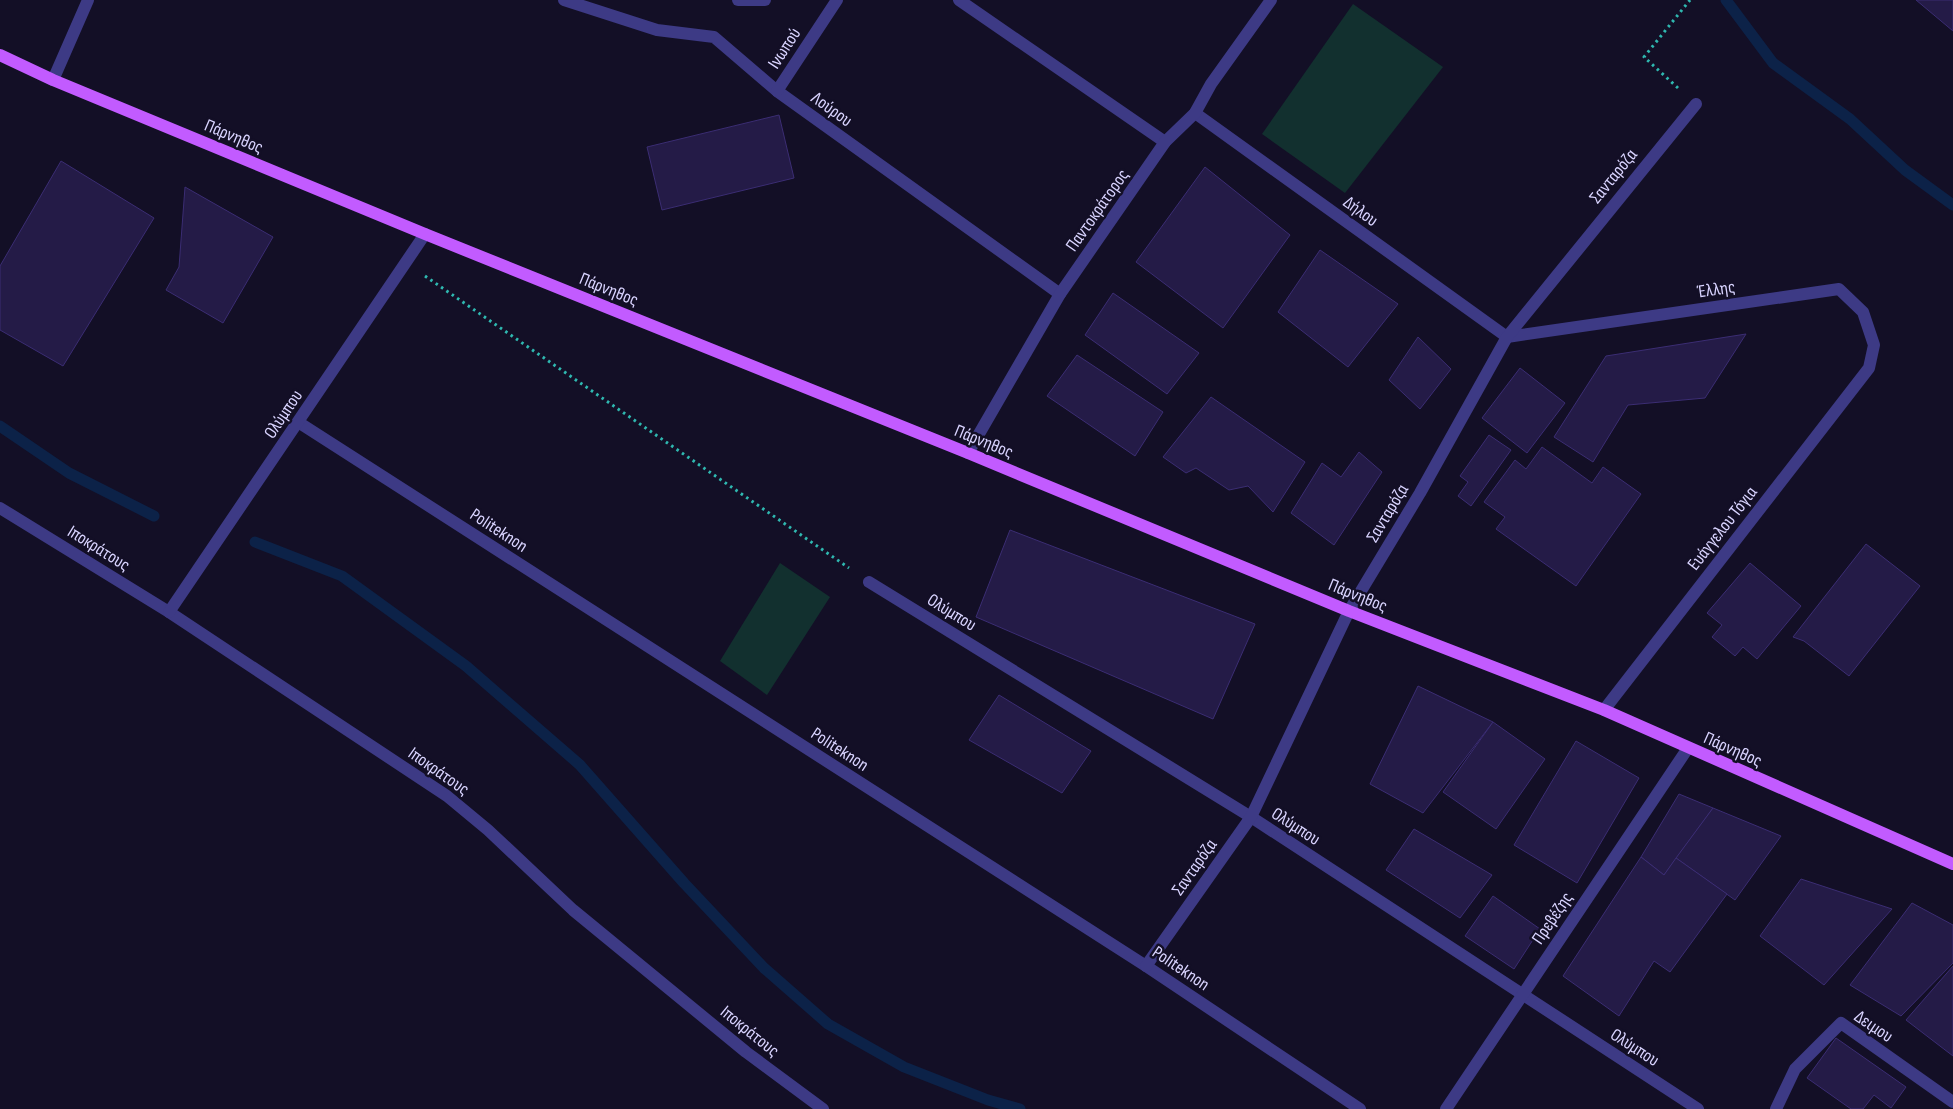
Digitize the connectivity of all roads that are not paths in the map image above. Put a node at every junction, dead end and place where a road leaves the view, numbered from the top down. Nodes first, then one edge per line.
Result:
1 (88, 0) edge
2 (564, 0) edge
3 (738, 0) edge
4 (765, 0) edge
5 (837, 0) edge
6 (959, 0) edge
7 (1271, 0) edge
8 (0, 55) edge
9 (53, 80) junction
10 (777, 90) junction
11 (1696, 104) road end
12 (1195, 113) junction
13 (1165, 142) junction
14 (425, 234) junction
15 (1060, 294) junction
16 (1507, 338) junction
17 (1869, 368) joint
18 (298, 422) junction
19 (968, 453) junction
20 (0, 508) edge
21 (869, 582) road end
22 (1349, 611) junction
23 (168, 612) junction
24 (1604, 710) junction
25 (1688, 748) junction
26 (1251, 817) junction
27 (1953, 864) edge
28 (1146, 966) junction
29 (1522, 994) junction
30 (1953, 1102) edge
31 (823, 1109) edge
32 (1360, 1109) edge
33 (1446, 1109) edge
34 (1698, 1109) edge
35 (1776, 1109) edge

1 - 9 street
2 - 10 street, Λούρου
3 - 4 street
5 - 10 street, Ινωπού
6 - 13 street
7 - 12 street, Παντοκράτορος
8 - 9 main road, Πάρνηθος
9 - 14 main road, Πάρνηθος
10 - 15 street, Λούρου
11 - 16 street, Σανταρόζα
12 - 13 street, Παντοκράτορος
12 - 16 street, Δήλου
13 - 15 street, Παντοκράτορος
14 - 18 street, Ολύμπου
14 - 19 main road, Πάρνηθος
15 - 19 street, Παντοκράτορος
16 - 17 street, Έλλης
16 - 22 street, Σανταρόζα
17 - 24 street, Ευάγγελου Τόγια
18 - 23 street, Ολύμπου
18 - 28 street, Politeknon
19 - 22 main road, Πάρνηθος
20 - 23 street, Ιποκράτους
21 - 26 street, Ολύμπου
22 - 24 main road, Πάρνηθος
22 - 26 street, Σανταρόζα
23 - 31 street, Ιποκράτους
24 - 25 main road, Πάρνηθος
25 - 27 main road, Πάρνηθος
25 - 29 street, Πρεβέζης
26 - 28 street, Σανταρόζα
26 - 29 street, Ολύμπου
28 - 32 street, Politeknon
29 - 33 street, Πρεβέζης
29 - 34 street, Ολύμπου
30 - 35 street, Δειμου

